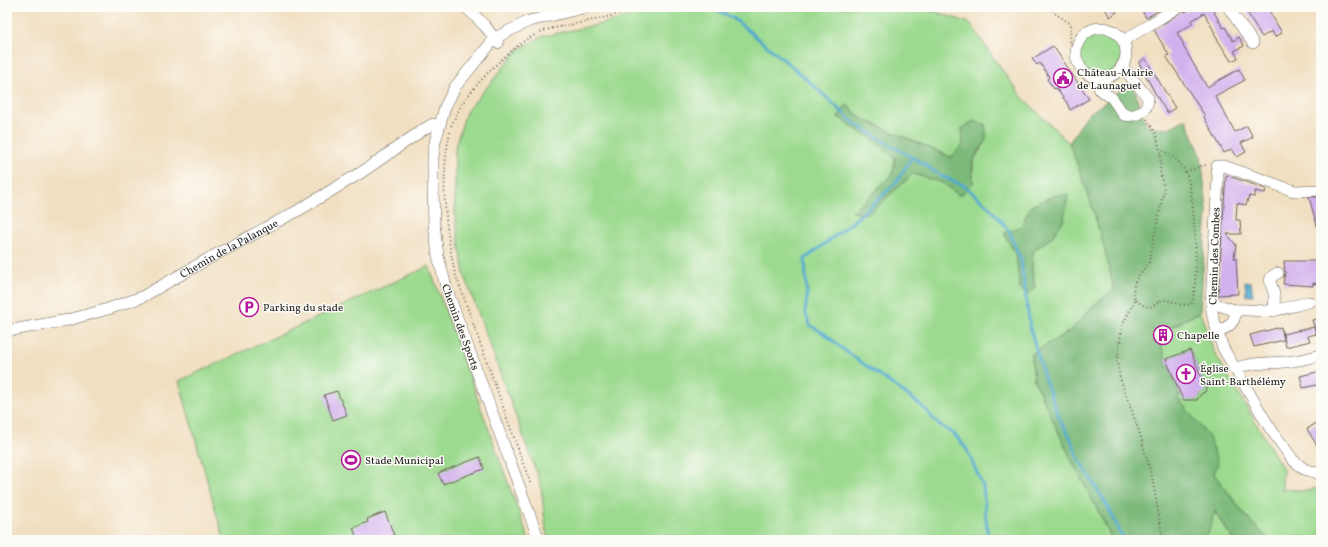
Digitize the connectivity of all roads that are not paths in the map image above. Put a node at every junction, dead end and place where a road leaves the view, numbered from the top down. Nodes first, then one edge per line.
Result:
1 (466, 7) edge
2 (587, 7) edge
3 (1178, 7) edge
4 (1228, 7) edge
5 (497, 41) junction
6 (1123, 41) junction
7 (1253, 42) dead end
8 (1122, 66) junction
9 (1097, 78) junction
10 (433, 124) dead end
11 (1321, 190) edge
12 (1278, 273) dead end
13 (1309, 302) dead end
14 (1211, 304) junction
15 (1236, 310) junction
16 (1274, 310) junction
17 (7, 331) edge
18 (1217, 332) junction
19 (1321, 355) edge
20 (1234, 369) junction
21 (1321, 474) edge
22 (539, 540) edge

1 - 5 street
2 - 5 street, Chemin des Sports
3 - 6 street
4 - 7 street
5 - 22 street, Chemin des Sports
6 - 8 street
6 - 9 street
8 - 9 street
8 - 9 street
10 - 17 street, Chemin de la Palanque
11 - 14 street, Chemin des Combes
12 - 16 street
13 - 16 street
14 - 15 street
14 - 18 street, Chemin des Combes
15 - 16 street
15 - 18 street
18 - 20 street, Chemin des Combes
19 - 20 street
20 - 21 street, Chemin des Combes

